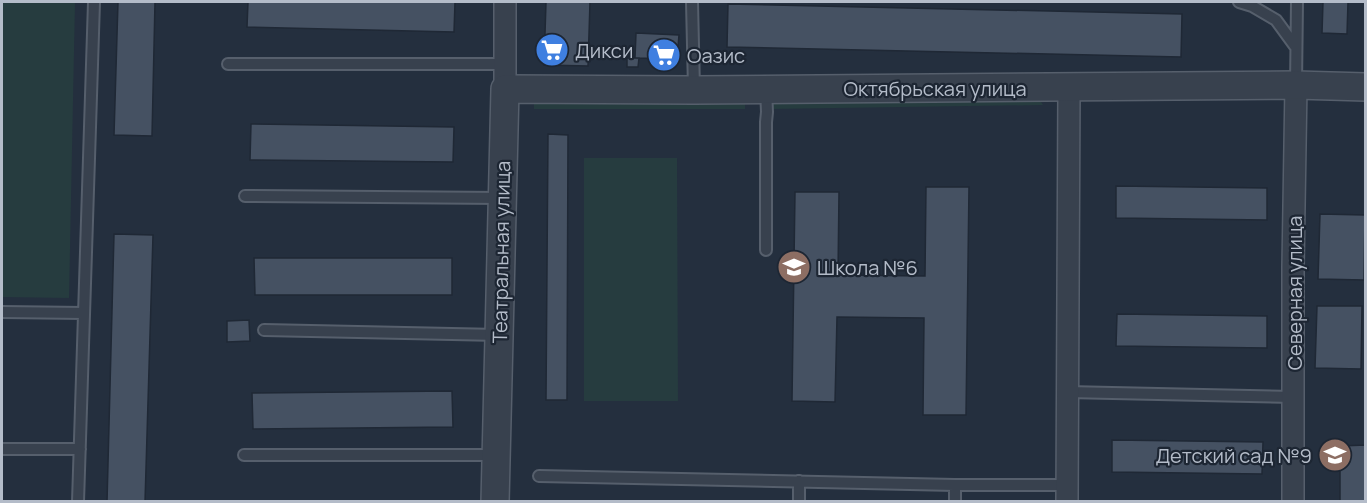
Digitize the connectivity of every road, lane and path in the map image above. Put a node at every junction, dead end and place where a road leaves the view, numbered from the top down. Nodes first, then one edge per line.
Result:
1 (94, 2) edge
2 (505, 2) edge
3 (692, 2) edge
4 (1239, 2) edge
5 (1297, 2) edge
6 (1295, 46) junction
7 (228, 64) dead end
8 (505, 77) junction
9 (1296, 85) junction
10 (1365, 87) edge
11 (1069, 88) junction
12 (766, 89) junction
13 (694, 90) junction
14 (245, 196) dead end
15 (502, 198) junction
16 (766, 250) dead end
17 (2, 312) edge
18 (84, 313) junction
19 (264, 330) dead end
20 (499, 335) junction
21 (1067, 392) junction
22 (1294, 397) junction
23 (2, 449) edge
24 (80, 449) junction
25 (244, 455) dead end
26 (496, 455) junction
27 (539, 476) dead end
28 (799, 481) junction
29 (955, 485) junction
30 (1067, 493) edge
31 (78, 501) edge
32 (495, 501) edge
33 (799, 501) edge
34 (955, 501) edge
35 (1293, 501) edge

1 - 18 lane
2 - 8 street, Театральная улица
3 - 13 lane
4 - 6 lane
5 - 6 lane
6 - 9 lane
7 - 8 lane
8 - 13 street, Октябрьская улица
8 - 15 street, Театральная улица
9 - 10 street, Октябрьская улица
9 - 11 street, Октябрьская улица
9 - 22 street, Северная улица
11 - 12 street, Октябрьская улица
11 - 21 street
12 - 13 street, Октябрьская улица
12 - 16 lane
14 - 15 lane
15 - 20 street, Театральная улица
17 - 18 lane
18 - 24 lane
19 - 20 lane
20 - 26 street, Театральная улица
21 - 22 lane
21 - 30 street
22 - 35 street, Северная улица
23 - 24 lane
24 - 31 lane
25 - 26 lane
26 - 32 street, Театральная улица
27 - 28 lane
28 - 29 lane
28 - 33 lane
29 - 30 lane
29 - 34 lane

